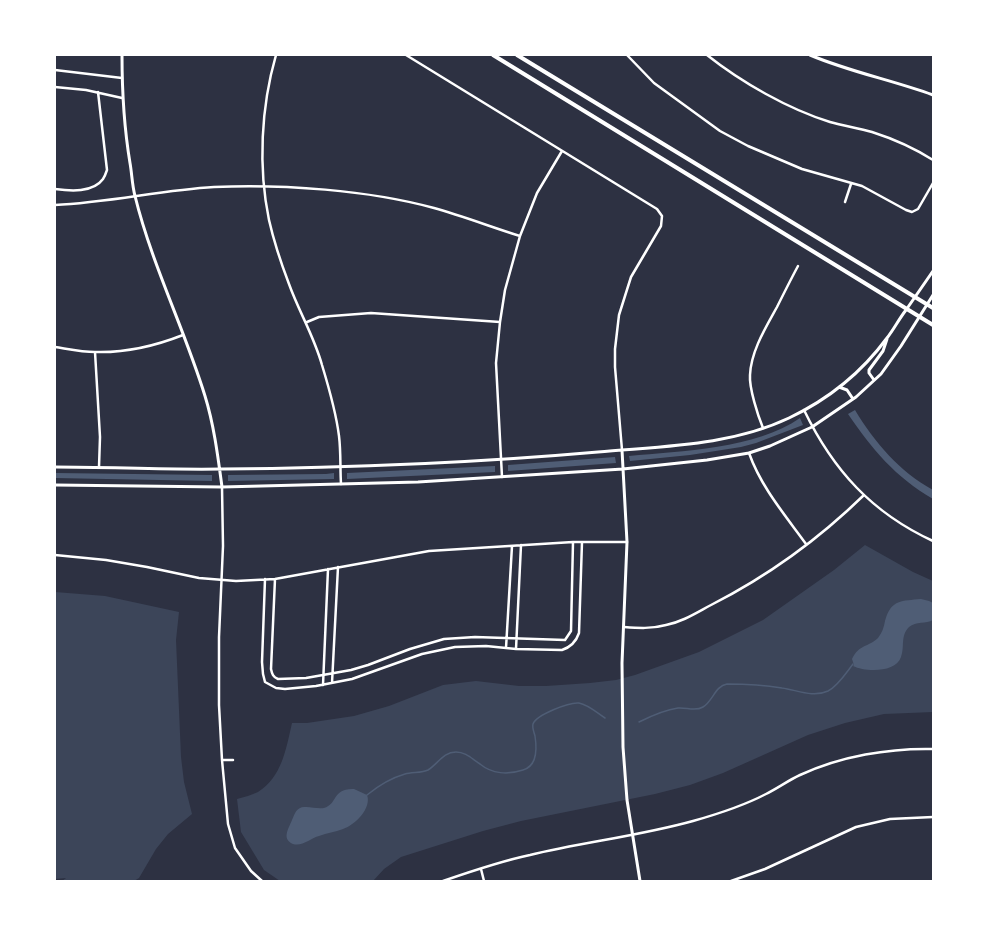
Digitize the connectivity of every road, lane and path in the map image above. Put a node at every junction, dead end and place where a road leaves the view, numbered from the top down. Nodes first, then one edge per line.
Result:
1 (122, 55) edge
2 (276, 55) edge
3 (406, 55) edge
4 (493, 55) edge
5 (517, 55) edge
6 (627, 55) edge
7 (707, 55) edge
8 (810, 55) edge
9 (55, 70) edge
10 (122, 78) junction
11 (55, 87) edge
12 (98, 92) junction
13 (933, 95) edge
14 (122, 98) junction
15 (562, 151) junction
16 (933, 160) edge
17 (933, 183) edge
18 (851, 184) junction
19 (264, 187) junction
20 (55, 189) edge
21 (135, 196) junction
22 (845, 202) dead end
23 (55, 205) edge
24 (520, 236) junction
25 (798, 266) dead end
26 (933, 271) edge
27 (933, 295) edge
28 (916, 298) junction
29 (928, 304) junction
30 (933, 308) edge
31 (906, 309) junction
32 (919, 316) junction
33 (307, 322) junction
34 (500, 322) junction
35 (933, 325) edge
36 (184, 334) junction
37 (888, 337) junction
38 (55, 347) edge
39 (95, 352) junction
40 (874, 380) junction
41 (839, 387) junction
42 (853, 399) junction
43 (804, 410) junction
44 (812, 427) junction
45 (763, 429) junction
46 (622, 450) junction
47 (749, 452) junction
48 (502, 459) junction
49 (55, 467) edge
50 (99, 467) junction
51 (340, 467) junction
52 (220, 469) junction
53 (624, 469) junction
54 (502, 477) junction
55 (341, 484) junction
56 (55, 485) edge
57 (222, 487) junction
58 (864, 495) junction
59 (573, 542) junction
60 (582, 542) junction
61 (628, 542) junction
62 (933, 542) edge
63 (806, 544) junction
64 (521, 545) junction
65 (512, 546) junction
66 (55, 555) edge
67 (338, 567) junction
68 (328, 569) junction
69 (275, 579) junction
70 (265, 580) junction
71 (222, 581) junction
72 (624, 627) junction
73 (507, 638) junction
74 (516, 639) junction
75 (506, 648) junction
76 (516, 649) junction
77 (333, 673) junction
78 (323, 676) junction
79 (332, 683) junction
80 (323, 685) junction
81 (933, 749) edge
82 (222, 760) junction
83 (233, 760) dead end
84 (933, 817) edge
85 (632, 835) junction
86 (481, 869) junction
87 (262, 881) edge
88 (443, 881) edge
89 (484, 881) edge
90 (640, 881) edge
91 (731, 881) edge

1 - 10 street
2 - 19 street
3 - 15 street
4 - 31 main road
5 - 28 main road
6 - 18 street
7 - 16 street
8 - 13 street
9 - 10 street
10 - 14 street
11 - 12 street
12 - 14 street
12 - 20 street
14 - 21 street
15 - 24 street
15 - 46 street
17 - 18 street
18 - 22 street
19 - 21 street
19 - 24 street
19 - 33 street
21 - 23 street
21 - 36 street
24 - 34 street
25 - 45 street
26 - 28 street
27 - 29 street
28 - 29 main road
28 - 31 street
29 - 30 main road
29 - 32 street
31 - 32 main road
31 - 37 street
32 - 35 main road
32 - 40 street
33 - 34 street
33 - 51 street
34 - 48 street
36 - 39 street
36 - 52 street
37 - 40 street
37 - 41 street
38 - 39 street
39 - 50 street
40 - 42 street
41 - 42 street
41 - 43 street
42 - 44 street
43 - 44 street
43 - 45 street
44 - 47 street
44 - 58 street
45 - 46 street
46 - 48 street
46 - 53 street
47 - 53 street
47 - 63 street
48 - 51 street
48 - 54 street
49 - 50 street
50 - 52 street
51 - 52 street
51 - 55 street
52 - 57 street
53 - 54 street
53 - 61 street
54 - 55 street
55 - 57 street
56 - 57 street
57 - 71 street
58 - 62 street
58 - 63 street
59 - 60 street
59 - 64 street
59 - 74 street
60 - 61 street
60 - 76 street
61 - 72 street
63 - 72 street
64 - 65 street
64 - 74 street
65 - 67 street
65 - 73 street
66 - 71 street
67 - 68 street
67 - 77 street
68 - 69 street
68 - 78 street
69 - 70 street
69 - 78 street
70 - 71 street
70 - 80 street
71 - 82 street
72 - 85 street
73 - 74 street
73 - 75 street
73 - 77 street
74 - 76 street
75 - 76 street
75 - 79 street
77 - 78 street
77 - 79 street
78 - 80 street
79 - 80 street
81 - 85 street
82 - 83 street
82 - 87 street
84 - 91 street
85 - 86 street
85 - 90 street
86 - 88 street
86 - 89 street

